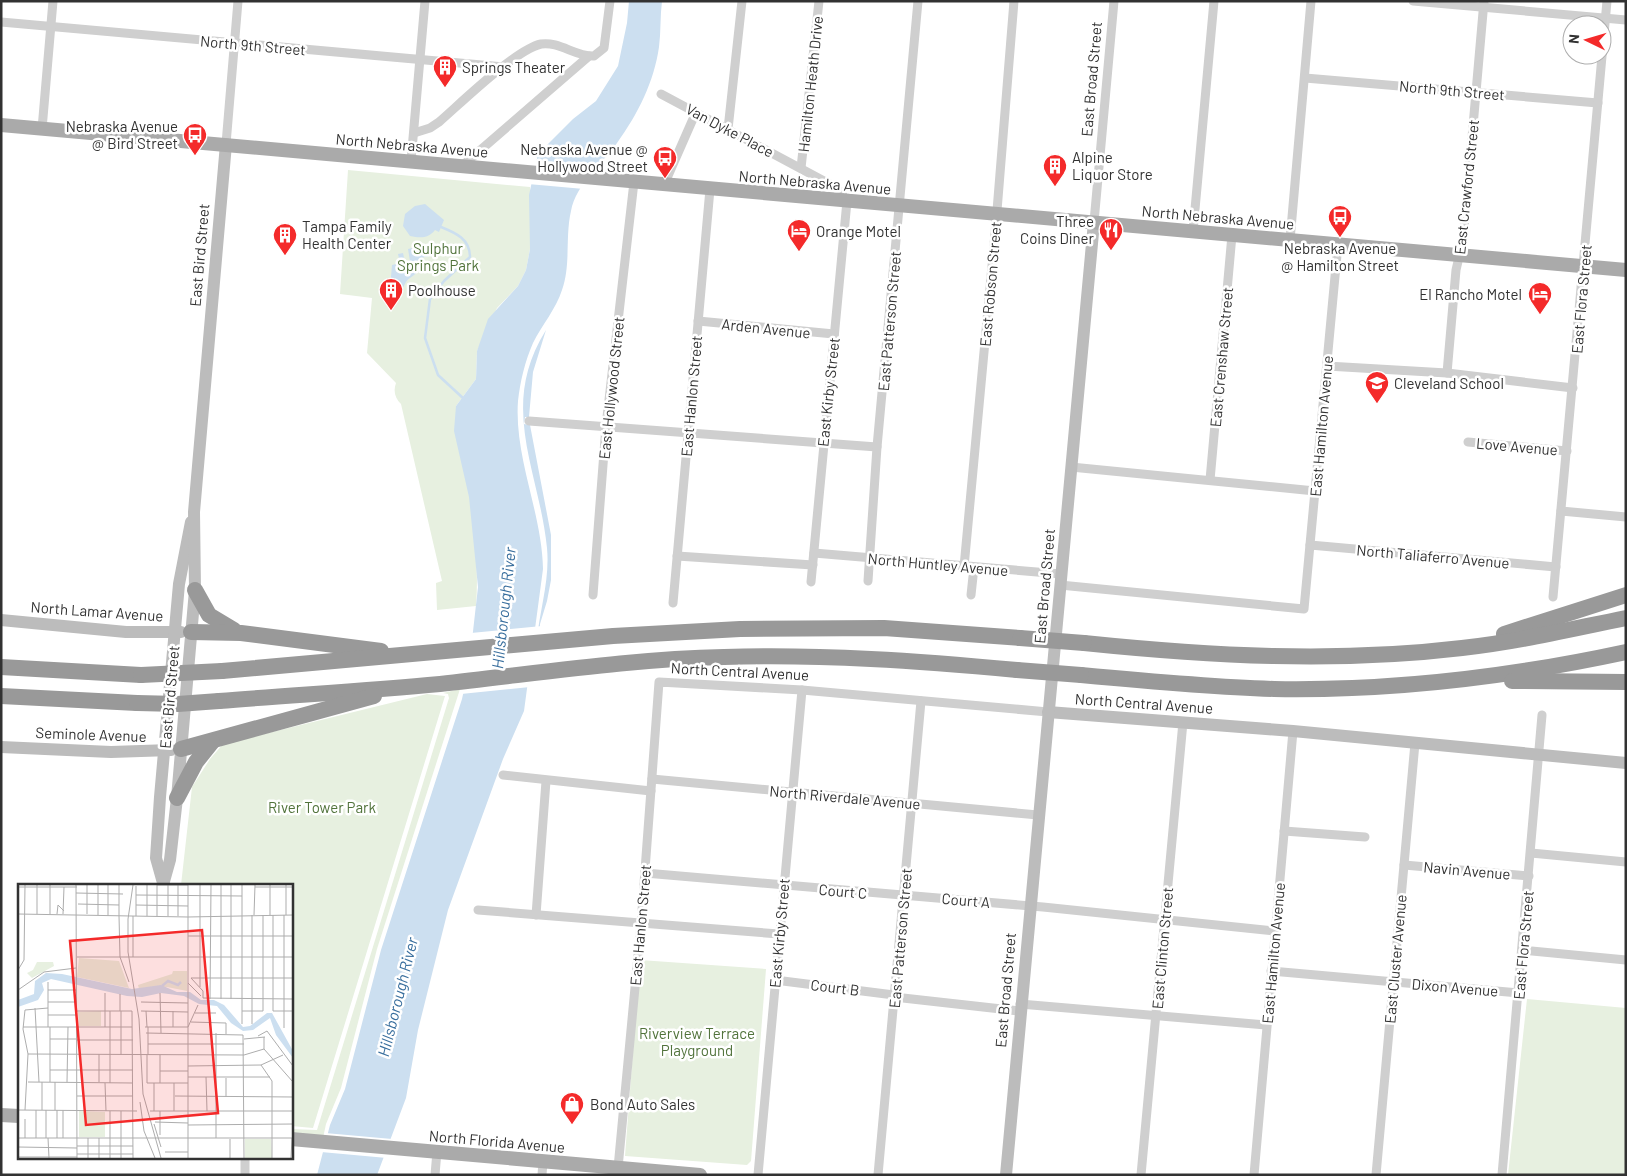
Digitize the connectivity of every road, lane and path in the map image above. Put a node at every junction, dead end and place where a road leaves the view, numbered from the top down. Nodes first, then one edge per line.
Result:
1 (53, 1) edge
2 (238, 1) edge
3 (425, 1) edge
4 (610, 1) edge
5 (742, 1) edge
6 (819, 1) edge
7 (918, 1) edge
8 (1014, 1) edge
9 (1114, 1) edge
10 (1214, 1) edge
11 (1311, 1) edge
12 (1413, 1) edge
13 (1607, 1) edge
14 (1484, 4) edge
15 (1573, 15) edge
16 (1605, 15) edge
17 (1612, 19) edge
18 (1626, 20) edge
19 (1, 22) edge
20 (51, 27) junction
21 (235, 43) junction
22 (589, 56) junction
23 (420, 59) junction
24 (1601, 65) edge
25 (504, 67) junction
26 (1305, 78) junction
27 (1476, 91) junction
28 (661, 94) dead end
29 (1598, 103) junction
30 (696, 112) junction
31 (1, 125) edge
32 (42, 129) junction
33 (728, 129) junction
34 (414, 133) junction
35 (226, 144) junction
36 (411, 161) junction
37 (462, 166) junction
38 (801, 168) junction
39 (634, 182) junction
40 (664, 185) junction
41 (710, 190) junction
42 (846, 201) junction
43 (900, 205) junction
44 (997, 214) junction
45 (1094, 222) junction
46 (1193, 231) junction
47 (1232, 235) junction
48 (1290, 240) junction
49 (1338, 244) junction
50 (1460, 256) junction
51 (1584, 266) junction
52 (1626, 270) edge
53 (698, 321) junction
54 (834, 334) junction
55 (1327, 366) junction
56 (1447, 373) junction
57 (1573, 388) junction
58 (529, 421) dead end
59 (606, 426) junction
60 (687, 432) junction
61 (1468, 442) dead end
62 (823, 444) junction
63 (877, 448) junction
64 (1567, 451) junction
65 (1071, 467) junction
66 (1210, 480) junction
67 (1315, 491) junction
68 (1561, 511) junction
69 (194, 512) junction
70 (1626, 517) edge
71 (1310, 544) junction
72 (814, 553) junction
73 (677, 556) junction
74 (870, 559) junction
75 (812, 565) junction
76 (964, 566) junction
77 (974, 567) junction
78 (1556, 567) junction
79 (1061, 580) junction
80 (868, 581) dead end
81 (811, 582) dead end
82 (195, 590) junction
83 (593, 595) dead end
84 (971, 595) dead end
85 (1626, 595) edge
86 (1553, 597) dead end
87 (673, 603) dead end
88 (1304, 608) joint
89 (1626, 618) edge
90 (1, 620) edge
91 (174, 632) junction
92 (191, 632) junction
93 (241, 633) junction
94 (1461, 648) junction
95 (1626, 652) edge
96 (413, 655) junction
97 (1, 667) edge
98 (1474, 679) junction
99 (659, 682) joint
100 (1626, 682) edge
101 (404, 687) junction
102 (802, 690) junction
103 (1, 696) edge
104 (921, 701) junction
105 (1048, 712) junction
106 (1542, 715) dead end
107 (1183, 722) junction
108 (1293, 731) junction
109 (212, 742) junction
110 (1415, 743) junction
111 (1, 747) edge
112 (181, 749) junction
113 (164, 751) junction
114 (1539, 755) junction
115 (1626, 764) edge
116 (503, 775) dead end
117 (652, 778) junction
118 (546, 781) junction
119 (651, 791) junction
120 (792, 792) junction
121 (177, 798) junction
122 (912, 804) junction
123 (1038, 815) junction
124 (1284, 831) junction
125 (1365, 836) dead end
126 (1531, 853) junction
127 (1626, 862) edge
128 (1404, 865) junction
129 (645, 873) junction
130 (1529, 876) junction
131 (163, 884) edge
132 (783, 885) junction
133 (903, 896) junction
134 (1029, 906) junction
135 (478, 910) dead end
136 (536, 915) junction
137 (1164, 919) junction
138 (641, 924) junction
139 (1275, 931) junction
140 (779, 934) junction
141 (1522, 950) junction
142 (1626, 960) edge
143 (1271, 971) junction
144 (775, 980) junction
145 (1393, 982) junction
146 (1519, 993) junction
147 (894, 996) junction
148 (1020, 1007) junction
149 (1155, 1016) junction
150 (1266, 1025) junction
151 (1, 1114) edge
152 (18, 1116) edge
153 (292, 1139) edge
154 (437, 1151) junction
155 (245, 1158) edge
156 (542, 1168) edge
157 (618, 1168) junction
158 (650, 1173) edge
159 (245, 1175) edge
160 (435, 1175) edge
161 (700, 1175) edge
162 (758, 1175) edge
163 (878, 1175) edge
164 (1006, 1175) edge
165 (1141, 1175) edge
166 (1254, 1175) edge
167 (1376, 1175) edge
168 (1502, 1175) edge

1 - 20 street
2 - 21 street, East Bird Street
3 - 23 street
4 - 22 street
5 - 33 street
6 - 38 street, Hamilton Heath Drive
7 - 43 street, East Patterson Street
8 - 44 street, East Robson Street
9 - 45 street, East Broad Street
10 - 46 street
11 - 26 street
12 - 14 street
13 - 16 street, East Flora Street
14 - 15 street
14 - 27 street, East Crawford Street
17 - 18 street
19 - 20 street, North 9th Street
20 - 21 street, North 9th Street
20 - 32 street
21 - 23 street, North 9th Street
21 - 35 street, East Bird Street
22 - 25 street
22 - 37 street
23 - 25 street, North 9th Street
23 - 34 street
24 - 29 street, East Flora Street
25 - 34 street
26 - 27 street, North 9th Street
26 - 48 street
27 - 29 street, North 9th Street
27 - 50 street, East Crawford Street
28 - 30 street, Van Dyke Place
29 - 51 street, East Flora Street
30 - 33 street, Van Dyke Place
30 - 40 street
31 - 32 main road, North Nebraska Avenue
32 - 35 main road, North Nebraska Avenue
33 - 38 street, Van Dyke Place
34 - 36 street
35 - 36 main road, North Nebraska Avenue
35 - 69 street, East Bird Street
36 - 37 main road, North Nebraska Avenue
37 - 39 main road, North Nebraska Avenue
38 - 42 street, Van Dyke Place
39 - 40 main road, North Nebraska Avenue
39 - 59 street, East Hollywood Street
40 - 41 main road, North Nebraska Avenue
41 - 42 main road, North Nebraska Avenue
41 - 53 street, East Hanlon Street
42 - 43 main road, North Nebraska Avenue
42 - 54 street, East Kirby Street
43 - 44 main road, North Nebraska Avenue
43 - 63 street, East Patterson Street
44 - 45 main road, North Nebraska Avenue
44 - 76 street, East Robson Street
45 - 46 main road, North Nebraska Avenue
45 - 65 street, East Broad Street
46 - 47 main road, North Nebraska Avenue
47 - 48 main road, North Nebraska Avenue
47 - 66 street, East Crenshaw Street
48 - 49 main road, North Nebraska Avenue
49 - 50 main road, North Nebraska Avenue
49 - 55 street, East Hamilton Avenue
50 - 51 main road, North Nebraska Avenue
50 - 56 street, East Crawford Street
51 - 52 main road, North Nebraska Avenue
51 - 57 street, East Flora Street
53 - 54 street, Arden Avenue
53 - 60 street, East Hanlon Street
54 - 62 street, East Kirby Street
55 - 56 street
55 - 67 street, East Hamilton Avenue
56 - 57 street
57 - 64 street, East Flora Street
58 - 59 street
59 - 60 street
59 - 83 street, East Hollywood Street
60 - 62 street
60 - 73 street, East Hanlon Street
61 - 64 street, Love Avenue
62 - 63 street
62 - 72 street, East Kirby Street
63 - 74 street, East Patterson Street
64 - 68 street, East Flora Street
65 - 66 street
65 - 79 street, East Broad Street
66 - 67 street
67 - 71 street, East Hamilton Avenue
68 - 70 street
68 - 78 street, East Flora Street
69 - 82 street, East Bird Street
69 - 91 street, East Bird Street
71 - 78 street, North Taliaferro Avenue
71 - 88 street, East Hamilton Avenue
72 - 74 street, North Huntley Avenue
72 - 75 street, East Kirby Street
73 - 75 street
73 - 87 street, East Hanlon Street
74 - 76 street, North Huntley Avenue
74 - 80 street, East Patterson Street
75 - 81 street, East Kirby Street
76 - 77 street, North Huntley Avenue
77 - 79 street, North Huntley Avenue
77 - 84 street
78 - 86 street, East Flora Street
79 - 88 street, North Huntley Avenue
79 - 105 street, East Broad Street
82 - 92 street, East Bird Street
82 - 93 highway
85 - 94 highway
89 - 94 highway
90 - 91 street, North Lamar Avenue
91 - 92 street, North Lamar Avenue
91 - 113 street, East Bird Street
92 - 93 highway
92 - 112 street, East Bird Street
93 - 96 highway
94 - 96 highway, bridge
95 - 98 highway
96 - 97 highway, bridge
98 - 100 highway
98 - 101 highway, bridge
99 - 102 street, North Central Avenue
99 - 117 street, East Hanlon Street
101 - 103 highway, bridge
101 - 109 highway
102 - 104 street, North Central Avenue
102 - 120 street, East Kirby Street
104 - 105 street, North Central Avenue
104 - 122 street, East Patterson Street
105 - 107 street, North Central Avenue
105 - 123 street, East Broad Street
106 - 114 street, East Flora Street
107 - 108 street, North Central Avenue
107 - 137 street, East Clinton Street
108 - 110 street, North Central Avenue
108 - 124 street, East Hamilton Avenue
109 - 112 highway
109 - 121 highway
110 - 114 street, North Central Avenue
110 - 128 street, East Cluster Avenue
111 - 113 street, Seminole Avenue
112 - 113 street, Seminole Avenue
112 - 121 street, East Bird Street
113 - 131 street, East Bird Street
114 - 115 street, North Central Avenue
114 - 126 street, East Flora Street
116 - 118 street
117 - 119 street, East Hanlon Street
117 - 120 street, North Riverdale Avenue
118 - 119 street
118 - 136 street
119 - 129 street, East Hanlon Street
120 - 122 street, North Riverdale Avenue
120 - 132 street, East Kirby Street
121 - 131 street, East Bird Street
122 - 123 street, North Riverdale Avenue
122 - 133 street, East Patterson Street
123 - 134 street, East Broad Street
124 - 125 street
124 - 139 street, East Hamilton Avenue
126 - 127 street
126 - 130 street, East Flora Street
128 - 130 street, Navin Avenue
128 - 145 street, East Cluster Avenue
129 - 132 street, Court C
129 - 138 street, East Hanlon Street
130 - 141 street, East Flora Street
132 - 133 street, Court C
132 - 140 street, East Kirby Street
133 - 134 street, Court A
133 - 147 street, East Patterson Street
134 - 137 street
134 - 148 street, East Broad Street
135 - 136 street
136 - 138 street
137 - 139 street
137 - 149 street, East Clinton Street
138 - 140 street
138 - 157 street, East Hanlon Street
139 - 143 street, East Hamilton Avenue
140 - 144 street, East Kirby Street
141 - 142 street
141 - 146 street, East Flora Street
143 - 145 street, Dixon Avenue
143 - 150 street, East Hamilton Avenue
144 - 147 street, Court B
144 - 162 street, East Kirby Street
145 - 146 street, Dixon Avenue
145 - 167 street, East Cluster Avenue
146 - 168 street, East Flora Street
147 - 148 street, Court B
147 - 163 street, East Patterson Street
148 - 149 street, Court B
148 - 164 street, East Broad Street
149 - 150 street, Court B
149 - 165 street, East Clinton Street
150 - 166 street, East Hamilton Avenue
151 - 152 main road
153 - 154 main road, North Florida Avenue
154 - 156 main road, North Florida Avenue
154 - 160 street
155 - 159 street
156 - 157 main road, North Florida Avenue
157 - 158 main road, North Florida Avenue
158 - 161 main road, North Florida Avenue

